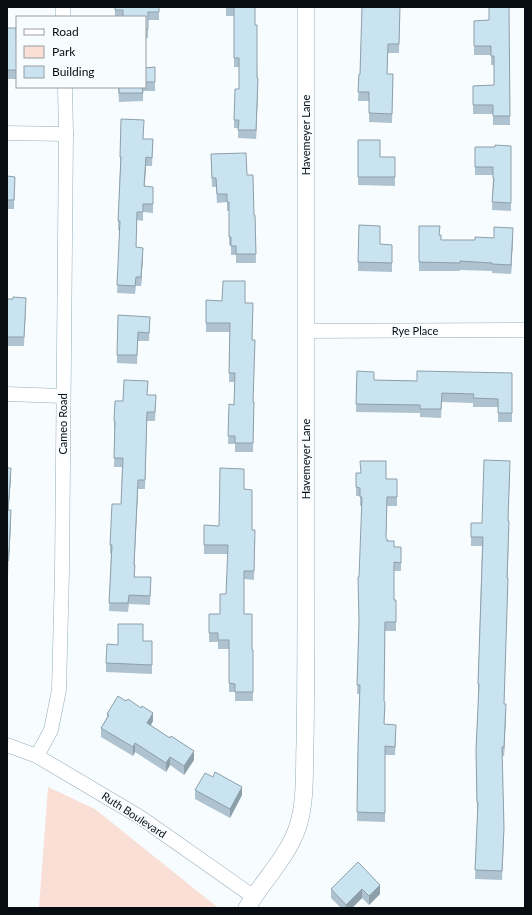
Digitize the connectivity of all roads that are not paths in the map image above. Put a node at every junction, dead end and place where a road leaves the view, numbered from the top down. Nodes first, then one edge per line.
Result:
1 (306, 7) edge
2 (65, 88) edge
3 (7, 133) edge
4 (66, 134) junction
5 (525, 330) edge
6 (306, 331) junction
7 (7, 394) edge
8 (63, 396) junction
9 (7, 745) edge
10 (37, 756) junction
11 (250, 903) edge

1 - 6 street, Havemeyer Lane
2 - 4 street, Cameo Road
3 - 4 street
4 - 8 street, Cameo Road
5 - 6 street, Rye Place
6 - 11 street, Havemeyer Lane
7 - 8 street
8 - 10 street, Cameo Road
9 - 10 street, Ruth Boulevard
10 - 11 street, Ruth Boulevard

